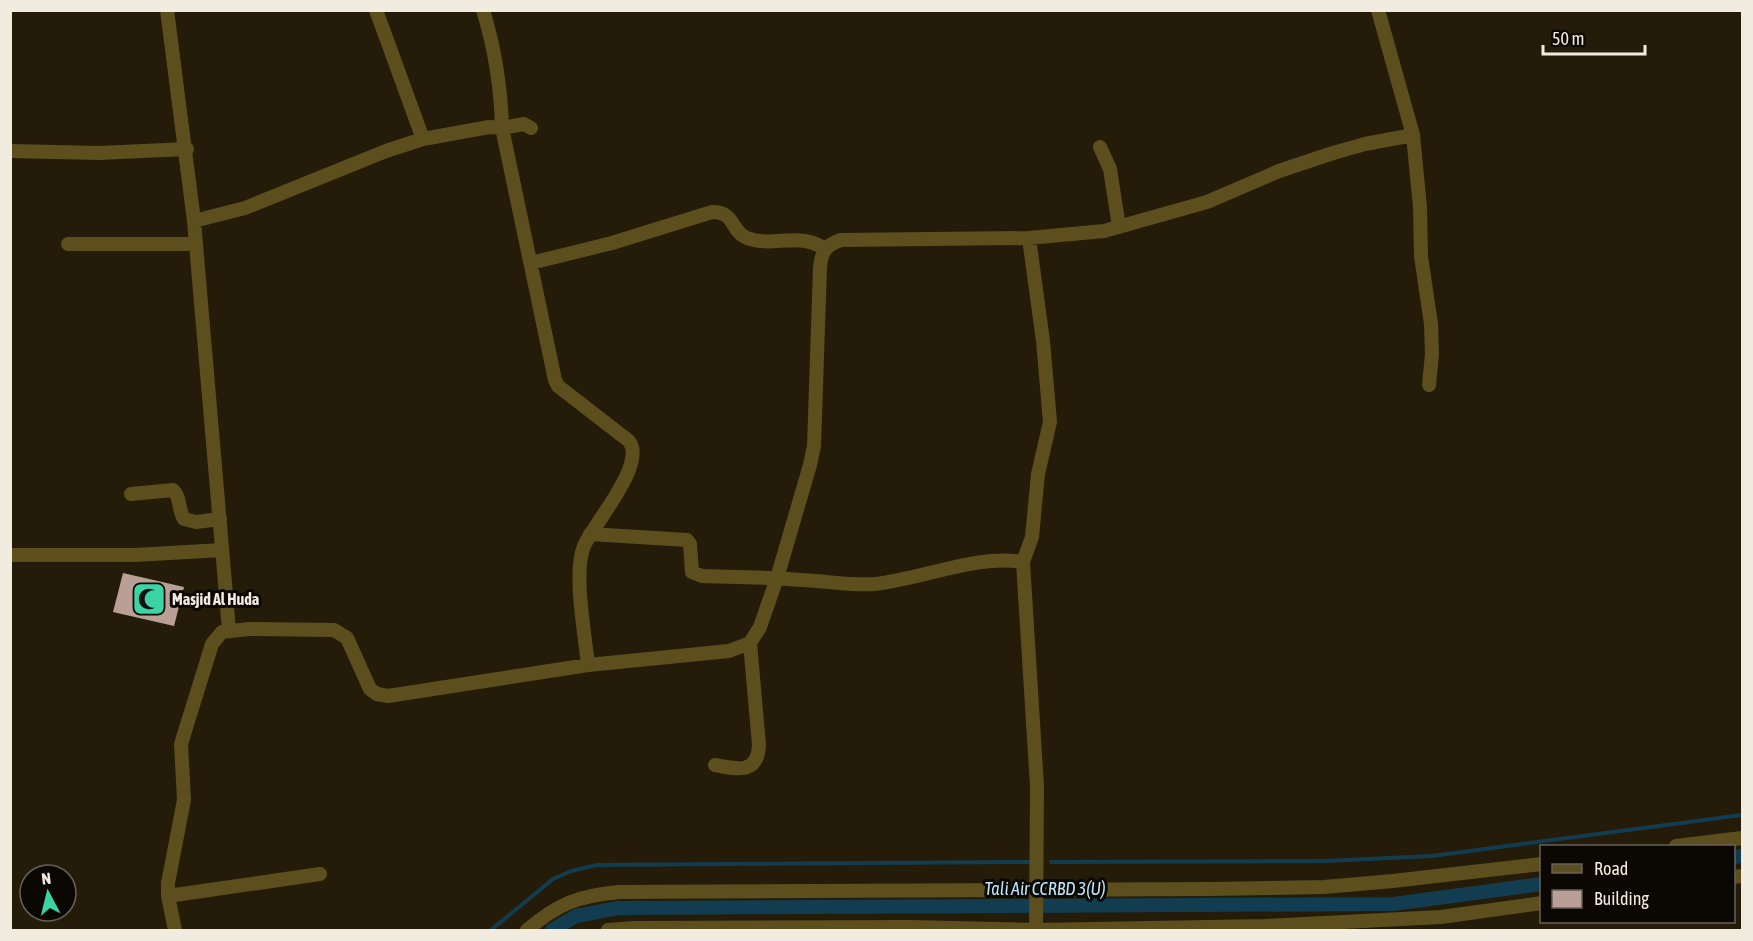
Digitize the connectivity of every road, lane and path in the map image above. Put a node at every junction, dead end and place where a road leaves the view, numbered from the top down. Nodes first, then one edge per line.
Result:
1 (167, 10) edge
2 (376, 10) edge
3 (483, 10) edge
4 (1378, 10) edge
5 (502, 128) junction
6 (531, 128) dead end
7 (1413, 135) junction
8 (423, 139) junction
9 (1100, 147) dead end
10 (187, 149) junction
11 (10, 151) edge
12 (194, 221) junction
13 (1119, 227) junction
14 (1029, 238) junction
15 (68, 243) dead end
16 (195, 244) junction
17 (825, 249) junction
18 (531, 263) junction
19 (1429, 385) dead end
20 (131, 494) dead end
21 (220, 519) junction
22 (590, 534) junction
23 (222, 550) junction
24 (10, 555) edge
25 (1023, 562) junction
26 (777, 578) junction
27 (229, 630) junction
28 (750, 643) junction
29 (588, 665) junction
30 (715, 765) dead end
31 (1743, 838) edge
32 (1684, 845) edge
33 (1540, 864) edge
34 (320, 874) dead end
35 (1037, 895) junction
36 (168, 896) junction
37 (1540, 903) edge
38 (1036, 925) edge
39 (176, 930) edge
40 (527, 930) edge
41 (608, 930) edge

1 - 10 street
2 - 8 street
3 - 5 street
4 - 7 street
5 - 6 street
5 - 8 street
5 - 18 street
7 - 13 street
7 - 19 street
8 - 12 street
9 - 13 street
10 - 11 street
10 - 12 street
12 - 16 street
13 - 14 street
14 - 17 street
14 - 25 street
15 - 16 street
16 - 21 street
17 - 18 street
17 - 26 street
18 - 22 street
20 - 21 street
21 - 23 street
22 - 26 street
22 - 29 street
23 - 24 street
23 - 27 street
25 - 26 street
25 - 35 street
26 - 28 street
27 - 29 street
27 - 36 street
28 - 29 street
28 - 30 street
31 - 32 street
33 - 35 street
34 - 36 street
35 - 38 street
35 - 40 street
36 - 39 street
37 - 38 street
38 - 41 street

